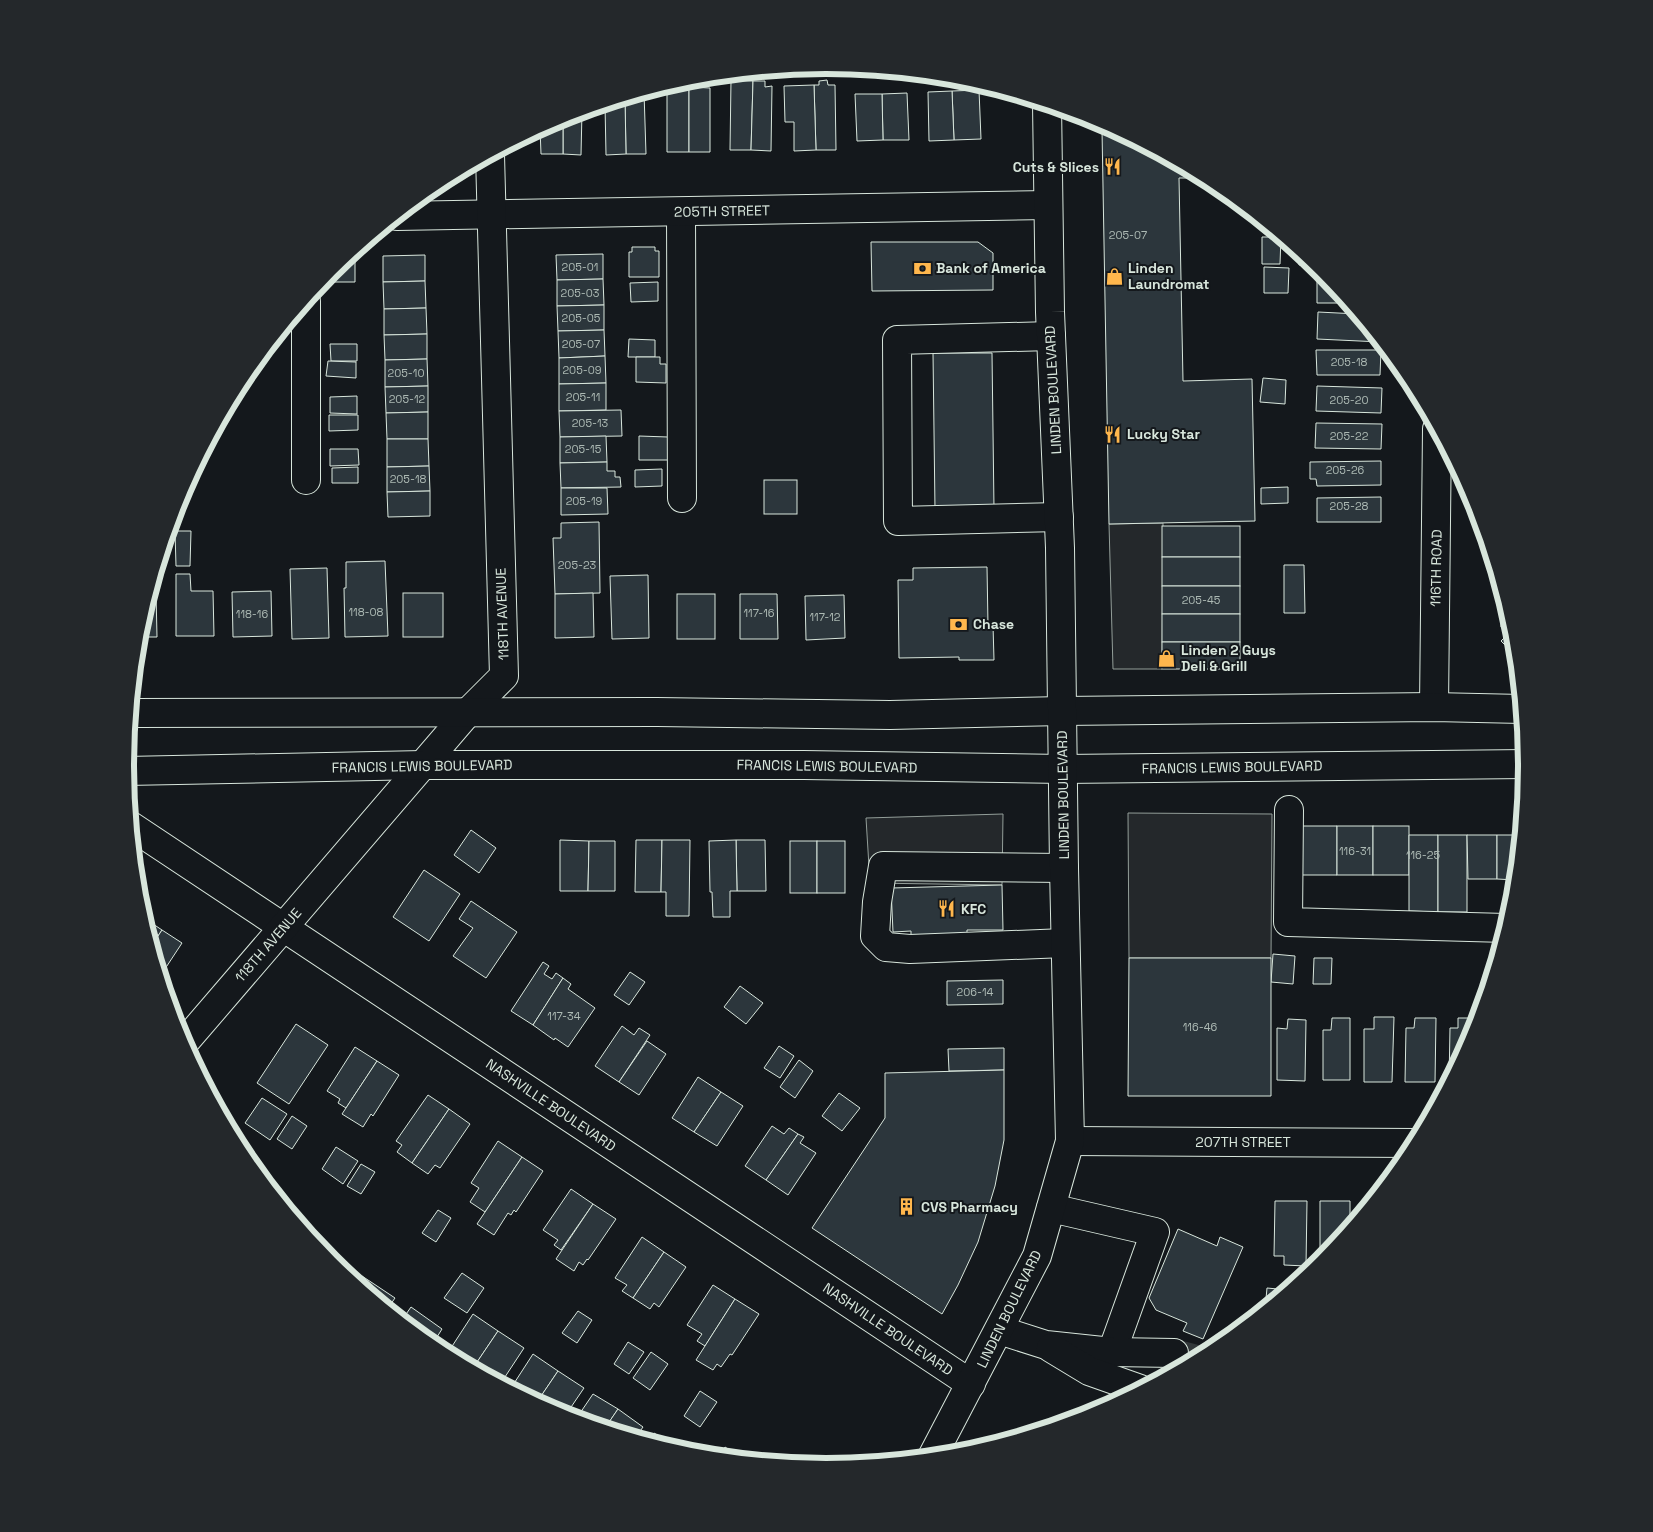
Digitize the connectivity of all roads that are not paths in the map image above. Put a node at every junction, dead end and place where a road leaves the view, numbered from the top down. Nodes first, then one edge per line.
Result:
1 (1047, 109) edge
2 (490, 161) edge
3 (1048, 206) junction
4 (681, 212) junction
5 (490, 215) junction
6 (407, 216) edge
7 (306, 310) edge
8 (1051, 336) junction
9 (1437, 441) edge
10 (306, 480) dead end
11 (682, 498) dead end
12 (1059, 517) junction
13 (1434, 707) junction
14 (1516, 709) edge
15 (1062, 711) junction
16 (469, 712) junction
17 (137, 713) edge
18 (1519, 764) edge
19 (423, 765) junction
20 (1063, 770) junction
21 (134, 771) edge
22 (1288, 810) dead end
23 (138, 830) edge
24 (1064, 868) junction
25 (284, 927) junction
26 (1499, 928) edge
27 (1065, 943) junction
28 (190, 1037) edge
29 (1070, 1141) junction
30 (1407, 1143) edge
31 (1051, 1208) junction
32 (999, 1330) junction
33 (1046, 1345) junction
34 (1112, 1352) junction
35 (1174, 1353) tunnel mouth
36 (971, 1384) junction
37 (1133, 1387) edge
38 (936, 1449) edge

1 - 3 main road, LINDEN BOULEVARD
2 - 5 main road, 118TH AVENUE
3 - 4 main road, 205TH STREET
3 - 8 main road, LINDEN BOULEVARD
4 - 5 main road, 205TH STREET
4 - 11 main road
5 - 6 main road, 205TH STREET
5 - 16 main road, 118TH AVENUE
7 - 10 main road
8 - 12 main road, LINDEN BOULEVARD
8 - 12 main road
9 - 13 main road, 116TH ROAD
12 - 15 main road, LINDEN BOULEVARD
13 - 14 main road
13 - 15 main road
15 - 16 main road
15 - 20 main road, LINDEN BOULEVARD
16 - 17 main road
16 - 19 main road, 118TH AVENUE
18 - 20 main road, FRANCIS LEWIS BOULEVARD
19 - 20 main road, FRANCIS LEWIS BOULEVARD
19 - 21 main road, FRANCIS LEWIS BOULEVARD
19 - 25 main road, 118TH AVENUE
20 - 24 main road, LINDEN BOULEVARD
22 - 26 main road
23 - 25 main road, NASHVILLE BOULEVARD
24 - 27 main road, LINDEN BOULEVARD
24 - 27 main road
25 - 28 main road, 118TH AVENUE
25 - 36 main road, NASHVILLE BOULEVARD
27 - 29 main road, LINDEN BOULEVARD
29 - 30 main road, 207TH STREET
29 - 31 main road, LINDEN BOULEVARD
31 - 32 main road, LINDEN BOULEVARD
31 - 34 main road
32 - 33 main road
32 - 36 main road, LINDEN BOULEVARD
33 - 34 main road
33 - 37 main road
34 - 35 main road
36 - 38 main road, LINDEN BOULEVARD

